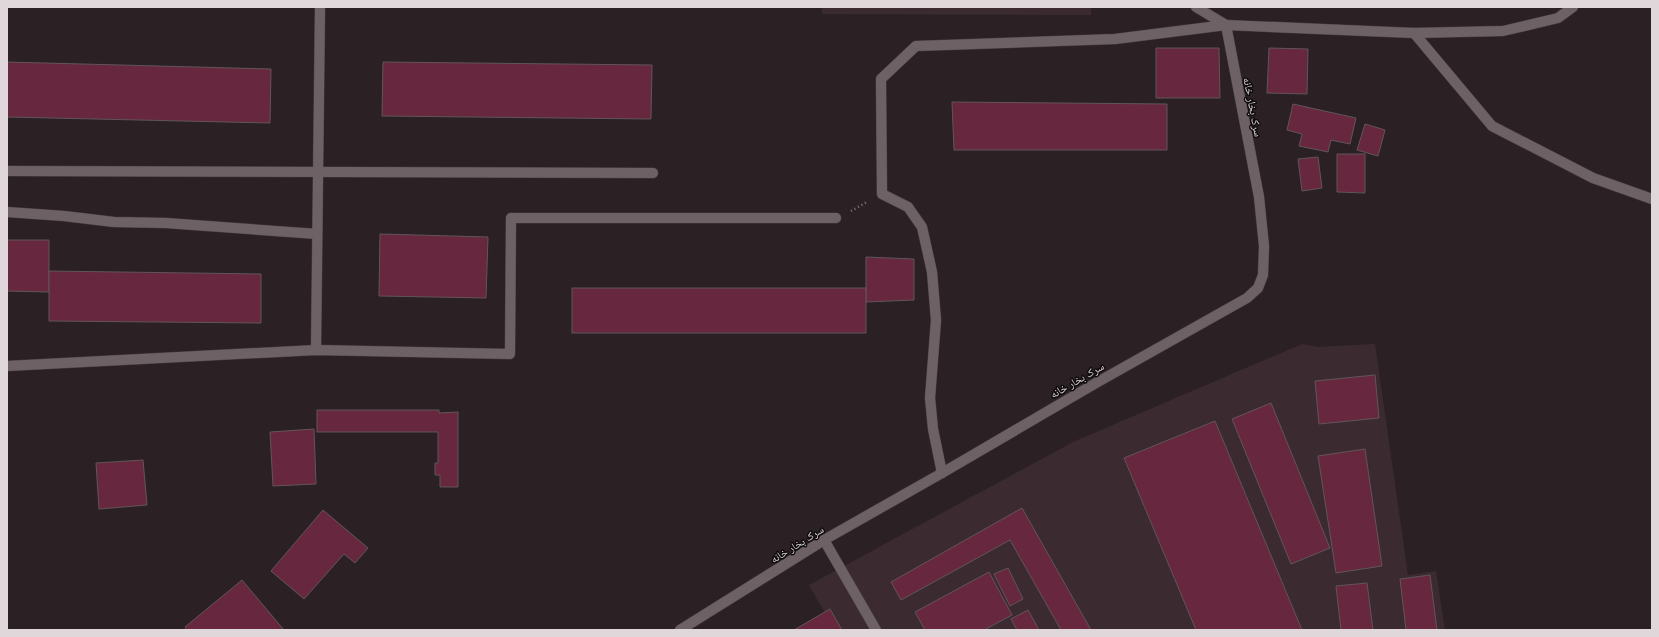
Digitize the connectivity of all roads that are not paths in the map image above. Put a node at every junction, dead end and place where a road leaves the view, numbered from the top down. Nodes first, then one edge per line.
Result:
1 (320, 7) edge
2 (1196, 7) edge
3 (1573, 7) edge
4 (1226, 25) junction
5 (1414, 33) junction
6 (7, 171) edge
7 (318, 172) junction
8 (653, 173) dead end
9 (1652, 199) edge
10 (7, 212) edge
11 (836, 218) road end
12 (318, 234) junction
13 (316, 350) junction
14 (7, 366) edge
15 (942, 473) junction
16 (824, 540) junction
17 (680, 630) edge
18 (876, 630) edge

1 - 7 street
2 - 4 street
3 - 5 street
4 - 5 street
4 - 15 street, سرک بخار خانه
4 - 15 street
5 - 9 street
6 - 7 street
7 - 8 street
7 - 12 street
10 - 12 street
11 - 13 street
12 - 13 street
13 - 14 street
15 - 16 street, سرک بخار خانه
16 - 17 street, سرک بخار خانه
16 - 18 street

